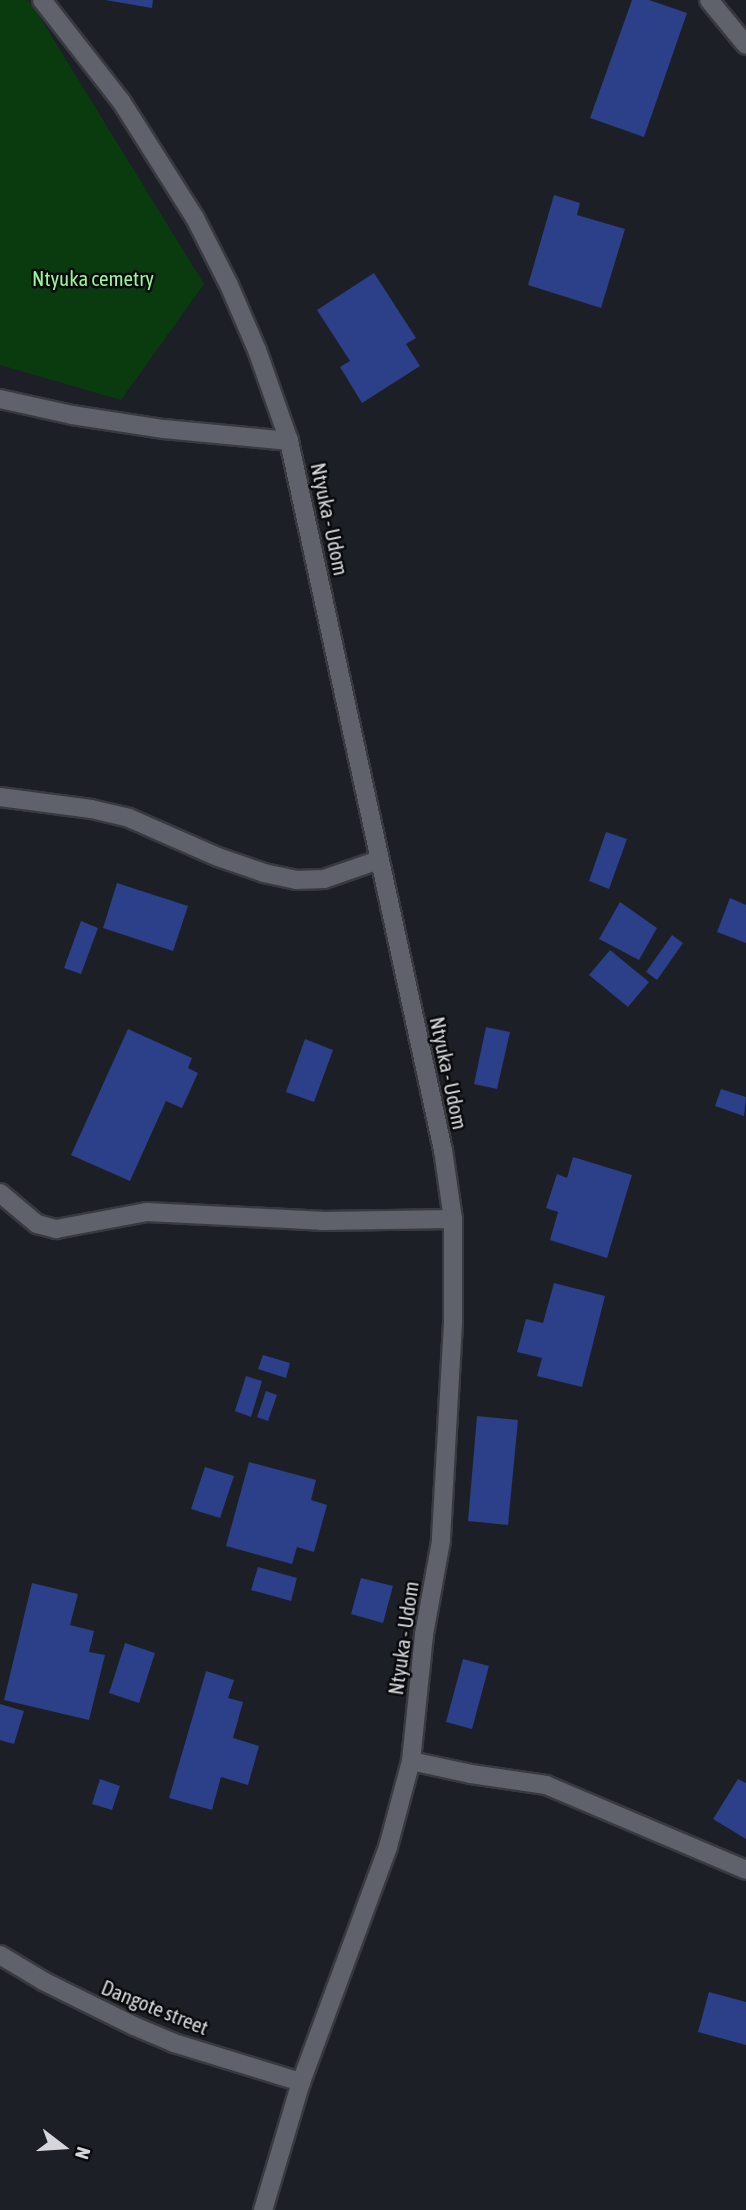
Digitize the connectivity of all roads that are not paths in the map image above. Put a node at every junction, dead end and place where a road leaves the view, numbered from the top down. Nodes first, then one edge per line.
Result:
1 (42, 0) edge
2 (709, 0) edge
3 (746, 45) edge
4 (0, 399) edge
5 (289, 442) junction
6 (0, 797) edge
7 (379, 860) junction
8 (0, 1193) edge
9 (453, 1219) junction
10 (411, 1761) junction
11 (746, 1870) edge
12 (0, 1955) edge
13 (301, 2082) junction
14 (263, 2210) edge

1 - 5 street, Ntyuka - Udom
2 - 3 street
4 - 5 street
5 - 7 street, Ntyuka - Udom
6 - 7 street
7 - 9 street, Ntyuka - Udom
8 - 9 street
9 - 10 street, Ntyuka - Udom
10 - 11 street
10 - 13 street, Ntyuka - Udom
12 - 13 street, Dangote street
13 - 14 street, Ntyuka - Udom

